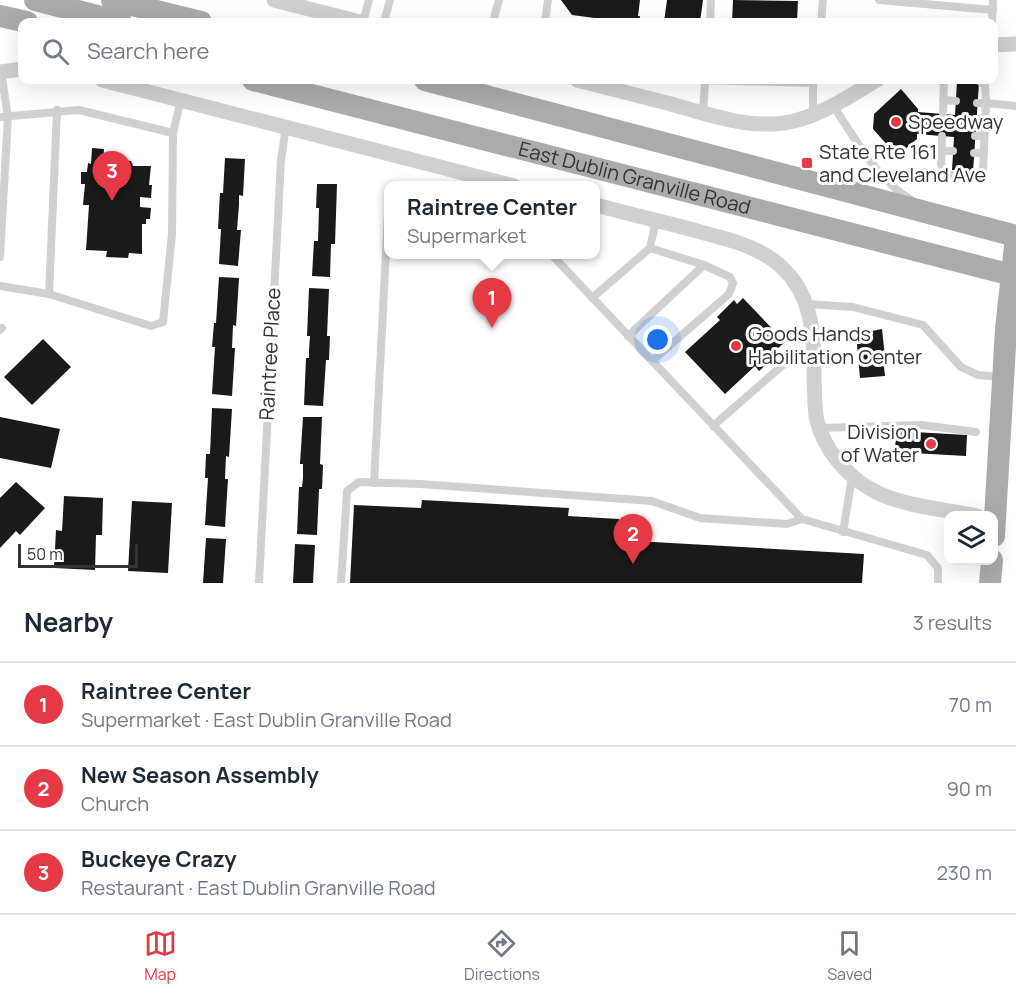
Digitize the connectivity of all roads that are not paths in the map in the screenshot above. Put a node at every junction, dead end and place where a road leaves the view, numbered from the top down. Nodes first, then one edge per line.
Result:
1 (35, 0) edge
2 (112, 0) edge
3 (274, 0) edge
4 (369, 0) edge
5 (390, 0) edge
6 (499, 0) edge
7 (548, 0) edge
8 (711, 0) edge
9 (823, 0) edge
10 (879, 0) edge
11 (993, 0) edge
12 (993, 10) junction
13 (0, 16) edge
14 (105, 18) edge
15 (185, 18) edge
16 (346, 18) edge
17 (363, 18) edge
18 (385, 18) edge
19 (494, 18) edge
20 (546, 18) edge
21 (710, 18) edge
22 (821, 18) edge
23 (992, 18) edge
24 (18, 20) edge
25 (1016, 44) edge
26 (998, 45) edge
27 (18, 70) edge
28 (0, 72) edge
29 (119, 84) edge
30 (269, 84) edge
31 (440, 84) edge
32 (598, 84) edge
33 (705, 84) edge
34 (814, 84) edge
35 (867, 84) edge
36 (944, 84) edge
37 (984, 84) edge
38 (181, 99) junction
39 (943, 100) junction
40 (956, 101) dead end
41 (982, 103) junction
42 (833, 105) junction
43 (1016, 106) edge
44 (57, 110) junction
45 (703, 113) junction
46 (813, 114) junction
47 (943, 114) dead end
48 (4, 117) edge
49 (976, 119) dead end
50 (986, 119) junction
51 (286, 126) junction
52 (173, 132) junction
53 (942, 136) dead end
54 (975, 136) dead end
55 (984, 136) junction
56 (941, 151) junction
57 (953, 152) dead end
58 (974, 153) dead end
59 (984, 153) junction
60 (484, 181) edge
61 (600, 207) edge
62 (1, 216) edge
63 (937, 216) junction
64 (656, 220) junction
65 (1016, 236) edge
66 (650, 248) junction
67 (0, 257) edge
68 (386, 259) edge
69 (555, 259) edge
70 (704, 265) junction
71 (1014, 276) edge
72 (0, 286) edge
73 (49, 294) junction
74 (592, 298) junction
75 (807, 304) junction
76 (628, 336) junction
77 (652, 361) junction
78 (784, 364) dead end
79 (1003, 378) junction
80 (713, 426) junction
81 (820, 428) junction
82 (976, 432) dead end
83 (852, 477) junction
84 (374, 483) junction
85 (945, 511) edge
86 (991, 511) edge
87 (802, 519) junction
88 (843, 532) junction
89 (992, 565) edge
90 (259, 583) edge
91 (341, 583) edge
92 (938, 583) edge
93 (990, 583) edge

1 - 14 main road
2 - 15 main road
3 - 16 street
4 - 17 lane
5 - 18 lane
6 - 19 lane
7 - 20 lane
8 - 21 lane
9 - 22 lane
10 - 12 lane
11 - 12 lane
12 - 23 lane
13 - 24 main road
25 - 26 street
27 - 28 street
28 - 48 lane
29 - 38 street, East Dublin Granville Road
30 - 71 main road, East Dublin Granville Road
31 - 63 main road, East Dublin Granville Road
32 - 45 street
33 - 45 lane
34 - 46 lane
35 - 42 street
36 - 39 lane
37 - 41 lane
38 - 51 street, East Dublin Granville Road
38 - 52 lane
39 - 40 lane
39 - 47 lane
41 - 43 lane
41 - 50 lane
42 - 46 street
42 - 63 lane
44 - 48 lane
44 - 52 lane
44 - 73 lane
45 - 46 street
48 - 62 lane
49 - 50 lane
50 - 55 lane
51 - 60 street, East Dublin Granville Road
51 - 90 lane, Raintree Place
52 - 73 lane
53 - 56 lane
54 - 55 lane
55 - 59 lane
56 - 57 lane
56 - 59 lane
58 - 59 lane
61 - 64 street, East Dublin Granville Road
62 - 67 lane
63 - 65 main road, East Dublin Granville Road
64 - 66 lane
64 - 75 street, East Dublin Granville Road
65 - 71 main road
66 - 70 lane
66 - 74 lane
68 - 84 lane
69 - 74 lane
70 - 76 lane
70 - 77 lane
71 - 79 main road
72 - 73 lane
74 - 76 lane
75 - 79 lane
75 - 81 street, East Dublin Granville Road
76 - 77 lane
77 - 80 lane
78 - 80 lane
79 - 86 main road
80 - 87 lane
81 - 82 lane
81 - 83 street, East Dublin Granville Road
83 - 85 street, East Dublin Granville Road
83 - 88 lane
84 - 87 lane
84 - 91 lane
87 - 88 lane
88 - 92 lane
89 - 93 main road

